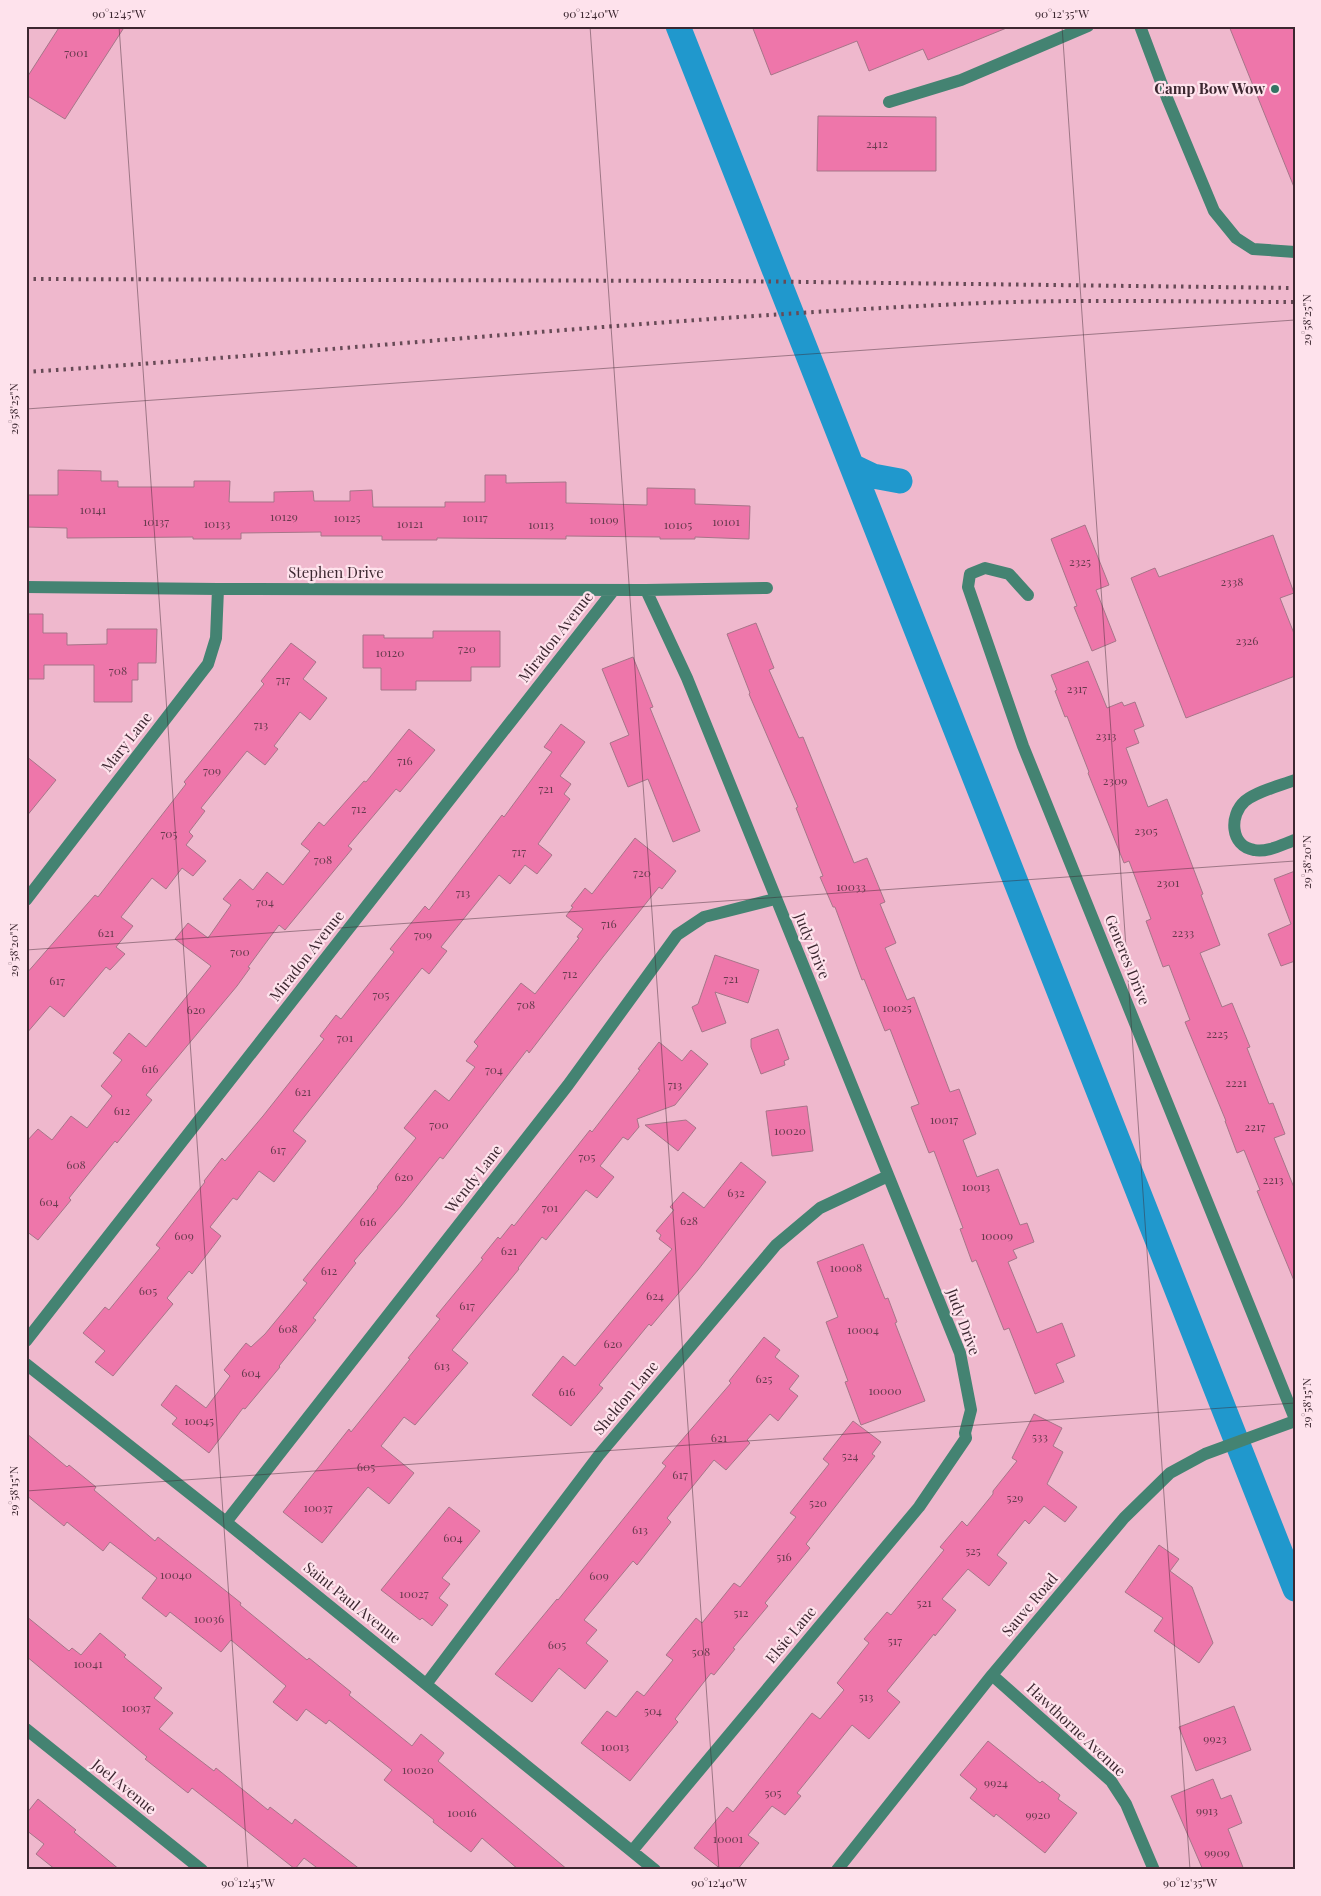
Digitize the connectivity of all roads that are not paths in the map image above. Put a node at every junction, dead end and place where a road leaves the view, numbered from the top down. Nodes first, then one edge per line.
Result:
1 (1088, 26) edge
2 (1140, 26) edge
3 (889, 102) dead end
4 (1295, 252) edge
5 (26, 587) edge
6 (767, 588) dead end
7 (218, 589) junction
8 (613, 590) junction
9 (646, 590) junction
10 (1028, 595) dead end
11 (1295, 780) edge
12 (1295, 840) edge
13 (775, 899) junction
14 (26, 900) edge
15 (888, 1176) junction
16 (26, 1341) edge
17 (26, 1364) edge
18 (1295, 1420) edge
19 (965, 1433) joint
20 (226, 1522) junction
21 (992, 1675) junction
22 (426, 1684) junction
23 (26, 1728) edge
24 (632, 1851) junction
25 (202, 1870) edge
26 (655, 1870) edge
27 (837, 1870) edge
28 (1154, 1870) edge

1 - 3 street
2 - 4 street
5 - 7 street, Stephen Drive
6 - 9 street
7 - 8 street, Stephen Drive
7 - 14 street, Mary Lane
8 - 9 street, Stephen Drive
8 - 16 street, Miradon Avenue
9 - 13 street, Judy Drive
10 - 18 street, Generes Drive
11 - 12 street
13 - 15 street, Judy Drive
13 - 20 street, Wendy Lane
15 - 19 street, Judy Drive
15 - 22 street, Sheldon Lane
17 - 20 street, Saint Paul Avenue
18 - 21 street, Sauve Road
19 - 24 street, Elsie Lane
20 - 22 street, Saint Paul Avenue
21 - 27 street, Sauve Road
21 - 28 street, Hawthorne Avenue
22 - 24 street, Saint Paul Avenue
23 - 25 street, Joel Avenue
24 - 26 street, Saint Paul Avenue

